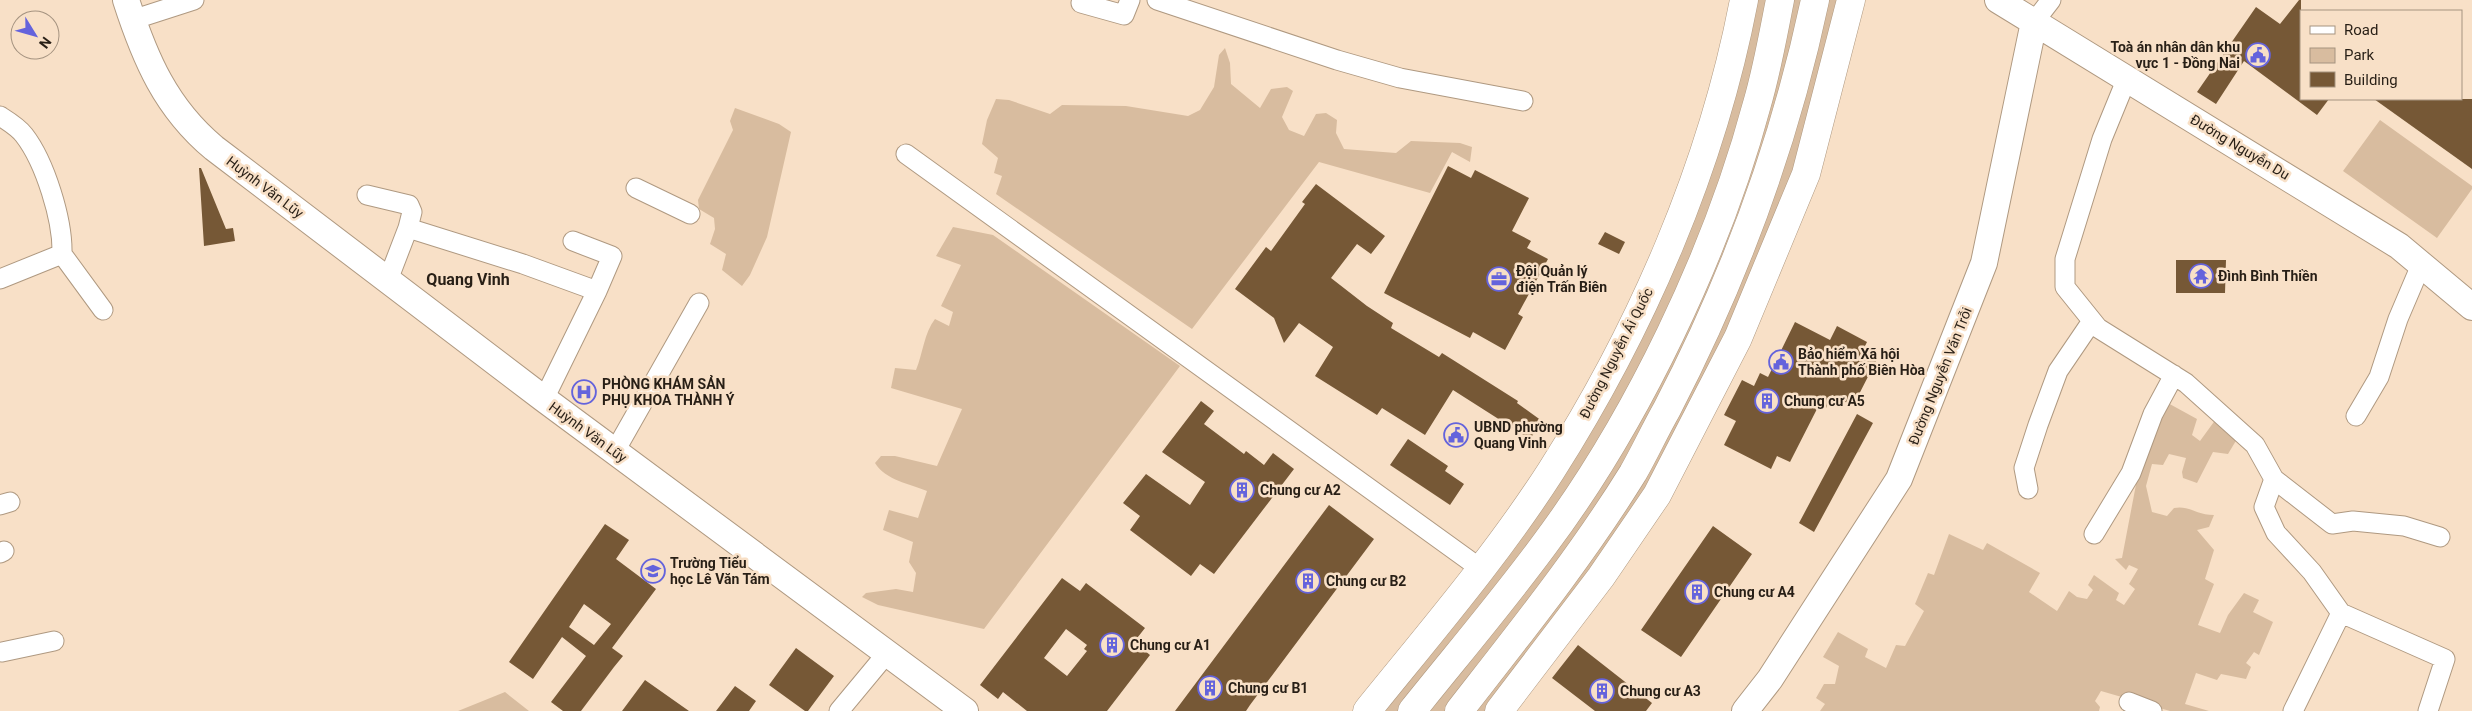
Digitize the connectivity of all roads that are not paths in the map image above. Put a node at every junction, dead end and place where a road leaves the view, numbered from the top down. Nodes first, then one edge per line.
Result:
1 (194, 0) edge
2 (1130, 0) edge
3 (1157, 0) edge
4 (1744, 0) edge
5 (1780, 0) edge
6 (1815, 0) edge
7 (1850, 0) edge
8 (1998, 0) edge
9 (2051, 0) edge
10 (1082, 3) dead end
11 (129, 10) edge
12 (2035, 11) edge
13 (2127, 78) junction
14 (1523, 101) dead end
15 (0, 116) edge
16 (906, 154) dead end
17 (636, 188) dead end
18 (367, 195) dead end
19 (690, 214) dead end
20 (408, 228) junction
21 (573, 241) dead end
22 (62, 254) junction
23 (2421, 265) junction
24 (1, 276) edge
25 (388, 280) junction
26 (597, 291) junction
27 (699, 303) dead end
28 (2472, 307) edge
29 (103, 310) dead end
30 (2092, 321) junction
31 (2174, 376) junction
32 (544, 399) junction
33 (2356, 416) dead end
34 (615, 451) junction
35 (2274, 479) junction
36 (2028, 490) dead end
37 (2094, 534) dead end
38 (2440, 537) dead end
39 (1481, 569) junction
40 (2341, 613) junction
41 (54, 641) dead end
42 (1, 650) edge
43 (888, 652) junction
44 (2129, 702) dead end
45 (840, 711) edge
46 (965, 711) edge
47 (1367, 711) edge
48 (1412, 711) edge
49 (1459, 711) edge
50 (1499, 711) edge
51 (1745, 711) edge
52 (2152, 711) edge
53 (2293, 711) edge
54 (2428, 711) edge

1 - 11 street
2 - 10 street
3 - 14 street
4 - 39 main road, Đường Nguyễn Ái Quốc
5 - 48 main road
6 - 49 main road
7 - 50 main road
8 - 12 street, Đường Nguyễn Du
9 - 12 street
11 - 25 street, Huỳnh Văn Lũy
12 - 13 street, Đường Nguyễn Du
12 - 51 street, Đường Nguyễn Văn Trỗi
13 - 23 street, Đường Nguyễn Du
13 - 30 street
15 - 22 street
16 - 39 street
17 - 19 street
18 - 20 street
20 - 25 street
20 - 26 street
21 - 26 street
22 - 24 street
22 - 29 street
23 - 28 street, Đường Nguyễn Du
23 - 33 street
25 - 32 street, Huỳnh Văn Lũy
26 - 32 street
27 - 34 street
30 - 31 street
30 - 36 street
31 - 35 street
31 - 37 street
32 - 34 street, Huỳnh Văn Lũy
34 - 43 street, Huỳnh Văn Lũy
35 - 38 street
35 - 40 street
39 - 47 main road, Đường Nguyễn Ái Quốc
40 - 53 street
40 - 54 street
41 - 42 street
43 - 45 street
43 - 46 street, Huỳnh Văn Lũy
44 - 52 street

